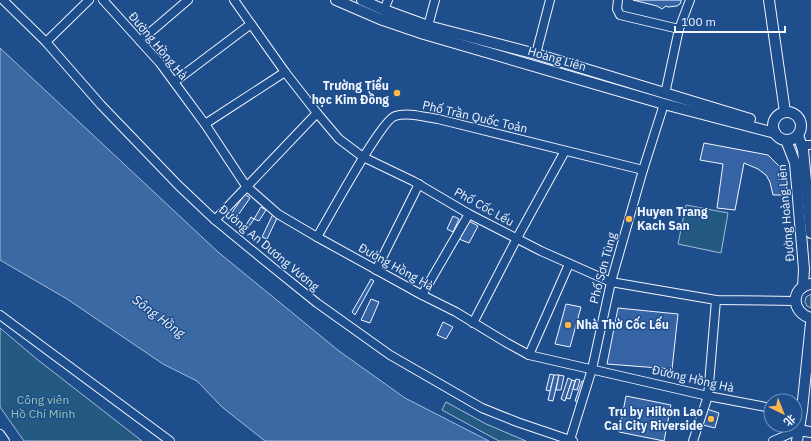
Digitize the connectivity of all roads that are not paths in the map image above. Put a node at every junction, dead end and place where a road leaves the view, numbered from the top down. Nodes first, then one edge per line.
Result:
1 (4, 0) edge
2 (90, 0) edge
3 (104, 0) edge
4 (188, 0) edge
5 (234, 0) edge
6 (336, 0) edge
7 (362, 0) edge
8 (388, 0) edge
9 (435, 0) edge
10 (550, 0) edge
11 (618, 0) edge
12 (690, 0) edge
13 (769, 0) edge
14 (384, 10) junction
15 (252, 24) junction
16 (679, 29) junction
17 (426, 30) junction
18 (140, 40) junction
19 (46, 42) junction
20 (536, 54) junction
21 (532, 65) junction
22 (285, 72) junction
23 (174, 82) junction
24 (664, 99) junction
25 (785, 112) junction
26 (317, 113) junction
27 (205, 124) junction
28 (774, 129) junction
29 (798, 135) junction
30 (786, 140) junction
31 (806, 145) edge
32 (565, 151) junction
33 (363, 157) junction
34 (643, 170) junction
35 (419, 184) junction
36 (246, 186) junction
37 (469, 214) junction
38 (215, 220) junction
39 (811, 232) edge
40 (317, 237) junction
41 (517, 238) junction
42 (569, 264) junction
43 (376, 270) junction
44 (611, 282) junction
45 (807, 285) edge
46 (422, 296) junction
47 (716, 300) junction
48 (795, 301) junction
49 (0, 315) edge
50 (811, 318) edge
51 (473, 323) junction
52 (811, 323) edge
53 (529, 355) junction
54 (592, 369) junction
55 (809, 373) edge
56 (803, 395) edge
57 (708, 396) junction
58 (763, 406) edge
59 (791, 433) edge
60 (0, 434) edge
61 (5, 441) edge
62 (170, 441) edge
63 (572, 441) edge
64 (693, 441) edge
65 (773, 441) edge

1 - 19 street, Đường An Dương Vương
2 - 19 street
3 - 18 street, Đường Hồng Hà
4 - 18 street
5 - 15 street, Phố Cốc Lếu
6 - 17 main road, Hoàng Liên
7 - 14 main road, Hoàng Liên
8 - 14 street
9 - 17 street
10 - 20 street
11 - 16 street
12 - 16 street, Phố Sơn Tùng
13 - 25 main road
14 - 17 main road, Hoàng Liên
15 - 22 street, Phố Cốc Lếu
15 - 23 street
16 - 24 street, Phố Sơn Tùng
17 - 20 main road, Hoàng Liên
17 - 21 main road, Hoàng Liên
18 - 23 street, Đường Hồng Hà
19 - 38 street, Đường An Dương Vương
20 - 21 main road
20 - 24 main road, Hoàng Liên
21 - 24 main road, Hoàng Liên
22 - 26 street, Phố Cốc Lếu
22 - 27 street
23 - 27 street, Đường Hồng Hà
24 - 28 main road, Hoàng Liên
24 - 34 street, Phố Sơn Tùng
25 - 28 main road
25 - 29 main road
26 - 33 street, Phố Cốc Lếu
26 - 36 street
27 - 36 street, Đường Hồng Hà
28 - 30 main road
29 - 30 main road
29 - 31 main road, Đường Hoàng Liên
30 - 45 main road, Đường Hoàng Liên
31 - 39 main road, Đường Hoàng Liên
32 - 33 street, Phố Trần Quốc Toản
32 - 34 street, Phố Trần Quốc Toản
32 - 41 street
33 - 35 street, Phố Cốc Lếu
33 - 40 street, Phố Trần Quốc Toản
34 - 44 street, Phố Sơn Tùng
35 - 37 street, Phố Cốc Lếu
35 - 43 street
36 - 38 street
36 - 40 street, Đường Hồng Hà
37 - 41 street, Phố Cốc Lếu
37 - 46 street
38 - 63 street, Đường An Dương Vương
40 - 43 street, Đường Hồng Hà
41 - 42 street, Phố Cốc Lếu
41 - 51 street
42 - 44 street, Phố Cốc Lếu
42 - 53 street
43 - 46 street, Đường Hồng Hà
44 - 47 street, Phố Cốc Lếu
44 - 54 street, Phố Sơn Tùng
45 - 48 main road
46 - 51 street, Đường Hồng Hà
47 - 48 street, Phố Cốc Lếu
47 - 57 street
48 - 50 main road
49 - 62 street
51 - 53 street, Đường Hồng Hà
52 - 55 main road
53 - 54 street, Đường Hồng Hà
54 - 57 street, Đường Hồng Hà
54 - 63 street, Phố Sơn Tùng
55 - 56 main road
57 - 58 street, Đường Hồng Hà
57 - 64 street
59 - 65 street
60 - 61 street

